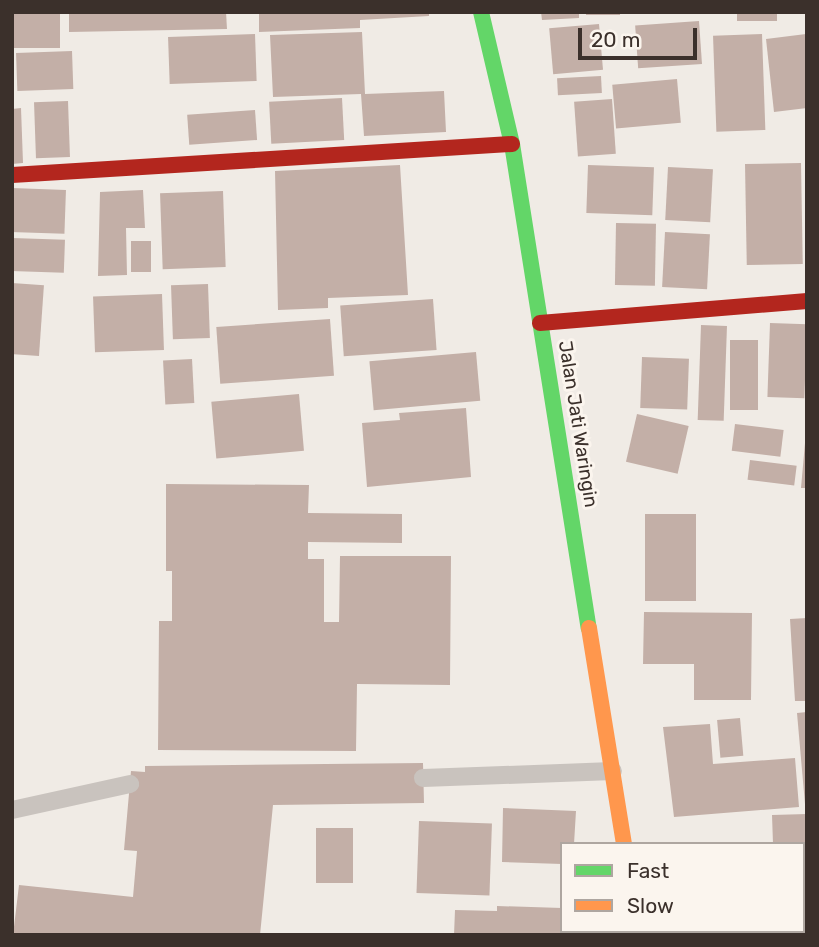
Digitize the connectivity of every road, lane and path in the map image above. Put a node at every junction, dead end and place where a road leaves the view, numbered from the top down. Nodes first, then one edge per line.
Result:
1 (481, 12) edge
2 (512, 144) junction
3 (12, 175) edge
4 (807, 301) edge
5 (540, 323) junction
6 (613, 771) junction
7 (424, 778) dead end
8 (130, 784) dead end
9 (12, 810) edge
10 (624, 842) edge

1 - 2 main road, Jalan Jati Waringin
2 - 3 main road
2 - 5 main road, Jalan Jati Waringin
4 - 5 main road
5 - 6 main road, Jalan Jati Waringin
6 - 7 lane
6 - 10 main road, Jalan Jati Waringin
8 - 9 lane

